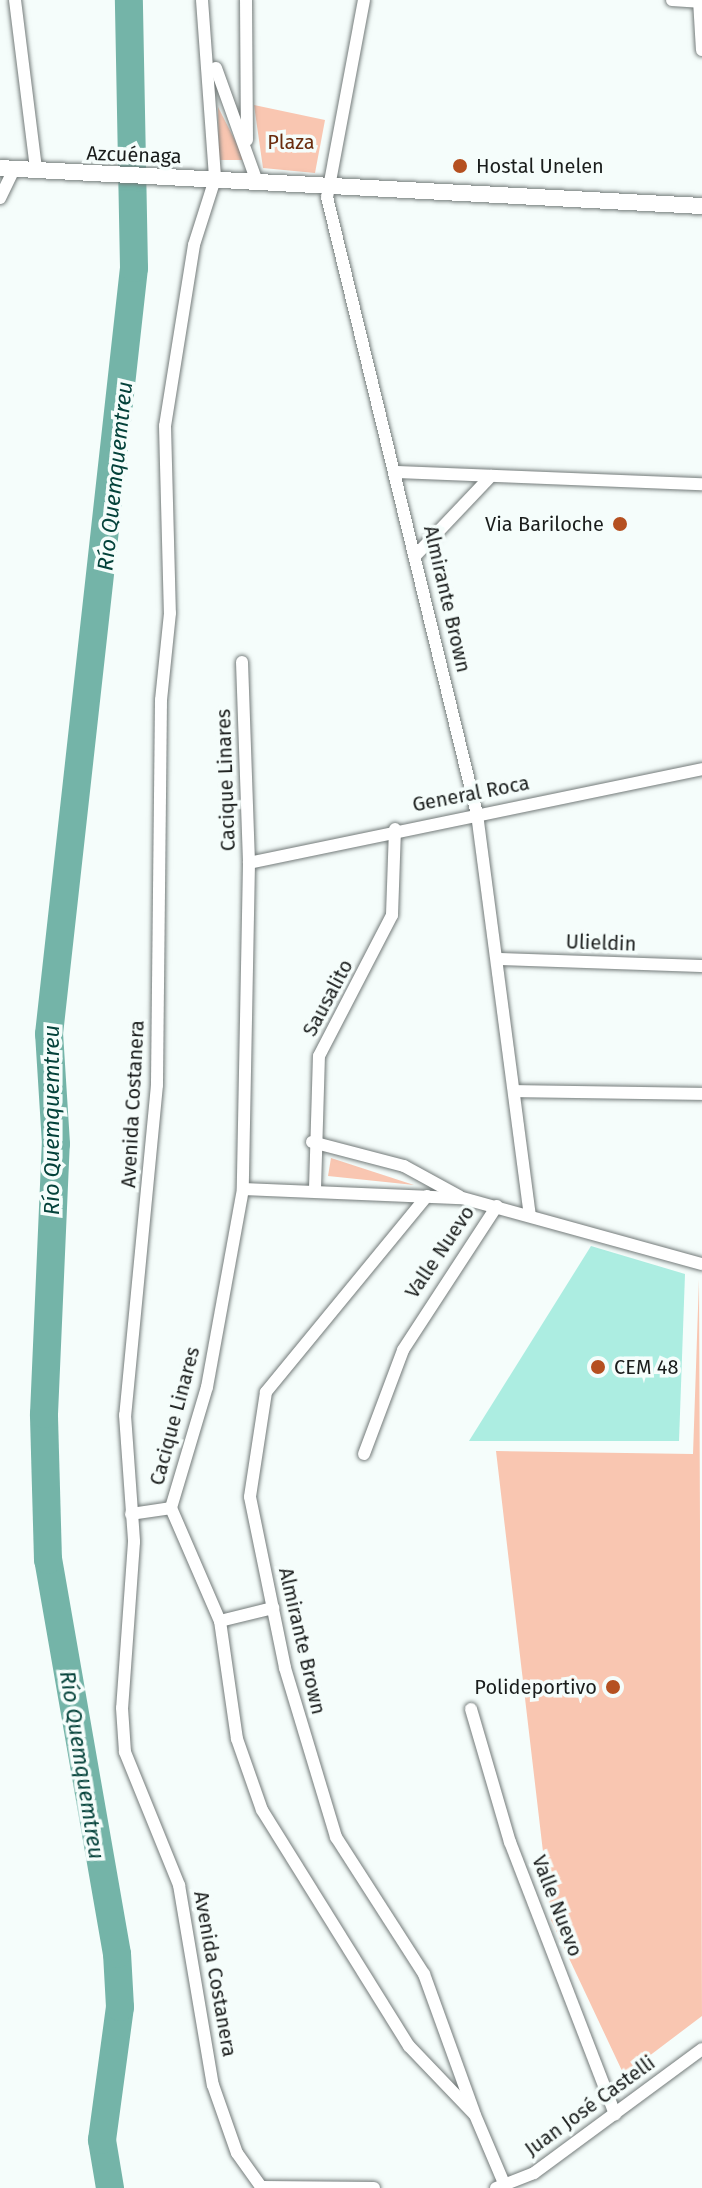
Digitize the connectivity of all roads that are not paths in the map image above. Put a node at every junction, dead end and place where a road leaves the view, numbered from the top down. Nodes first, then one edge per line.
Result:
1 (15, 0) edge
2 (202, 0) edge
3 (246, 0) edge
4 (364, 0) edge
5 (672, 0) edge
6 (699, 1) edge
7 (702, 50) edge
8 (211, 53) junction
9 (247, 140) junction
10 (7, 168) edge
11 (36, 169) junction
12 (206, 178) junction
13 (257, 182) junction
14 (328, 186) junction
15 (0, 198) edge
16 (702, 206) edge
17 (397, 472) junction
18 (491, 476) junction
19 (702, 484) edge
20 (416, 555) junction
21 (242, 662) dead end
22 (702, 769) edge
23 (477, 814) junction
24 (395, 829) junction
25 (249, 863) junction
26 (499, 959) junction
27 (702, 966) edge
28 (515, 1091) junction
29 (702, 1094) edge
30 (312, 1142) junction
31 (243, 1189) junction
32 (315, 1189) junction
33 (427, 1196) junction
34 (462, 1198) junction
35 (497, 1206) junction
36 (530, 1215) junction
37 (702, 1264) edge
38 (364, 1454) dead end
39 (171, 1508) junction
40 (131, 1514) junction
41 (273, 1608) junction
42 (220, 1621) junction
43 (471, 1709) dead end
44 (702, 2049) edge
45 (615, 2114) junction
46 (475, 2115) junction
47 (262, 2187) edge
48 (502, 2187) edge
49 (374, 2188) edge

1 - 11 street
2 - 8 street, Avenida Costanera
3 - 9 street
4 - 14 street, Almirante Brown
5 - 6 street
6 - 7 street
8 - 9 street
8 - 12 street, Avenida Costanera
9 - 13 street
10 - 11 street, Azcuénaga
10 - 15 street
11 - 12 street, Azcuénaga
12 - 13 street, Azcuénaga
12 - 40 street, Avenida Costanera
13 - 14 street, Azcuénaga
14 - 16 street, Azcuénaga
14 - 17 street, Almirante Brown
17 - 18 street
17 - 20 street, Almirante Brown
18 - 19 street
18 - 20 street
20 - 23 street, Almirante Brown
21 - 25 street, Cacique Linares
22 - 23 street, General Roca
23 - 24 street, General Roca
23 - 26 street, Almirante Brown
24 - 25 street, General Roca
24 - 30 street, Sausalito
25 - 31 street, Cacique Linares
26 - 27 street, Ulieldin
26 - 28 street, Almirante Brown
28 - 29 street
28 - 36 street, Almirante Brown
30 - 32 street, Sausalito
30 - 34 street
31 - 32 street
31 - 39 street, Cacique Linares
32 - 33 street
33 - 34 street
33 - 41 street, Almirante Brown
34 - 35 street
35 - 36 street
35 - 38 street, Valle Nuevo
36 - 37 street
39 - 40 street
39 - 42 street, Cacique Linares
40 - 47 street, Avenida Costanera
41 - 42 street
41 - 46 street, Almirante Brown
42 - 46 street, Cacique Linares
43 - 45 street, Valle Nuevo
44 - 45 street, Juan José Castelli
45 - 48 street, Juan José Castelli
46 - 48 street, Cacique Linares
47 - 49 street

